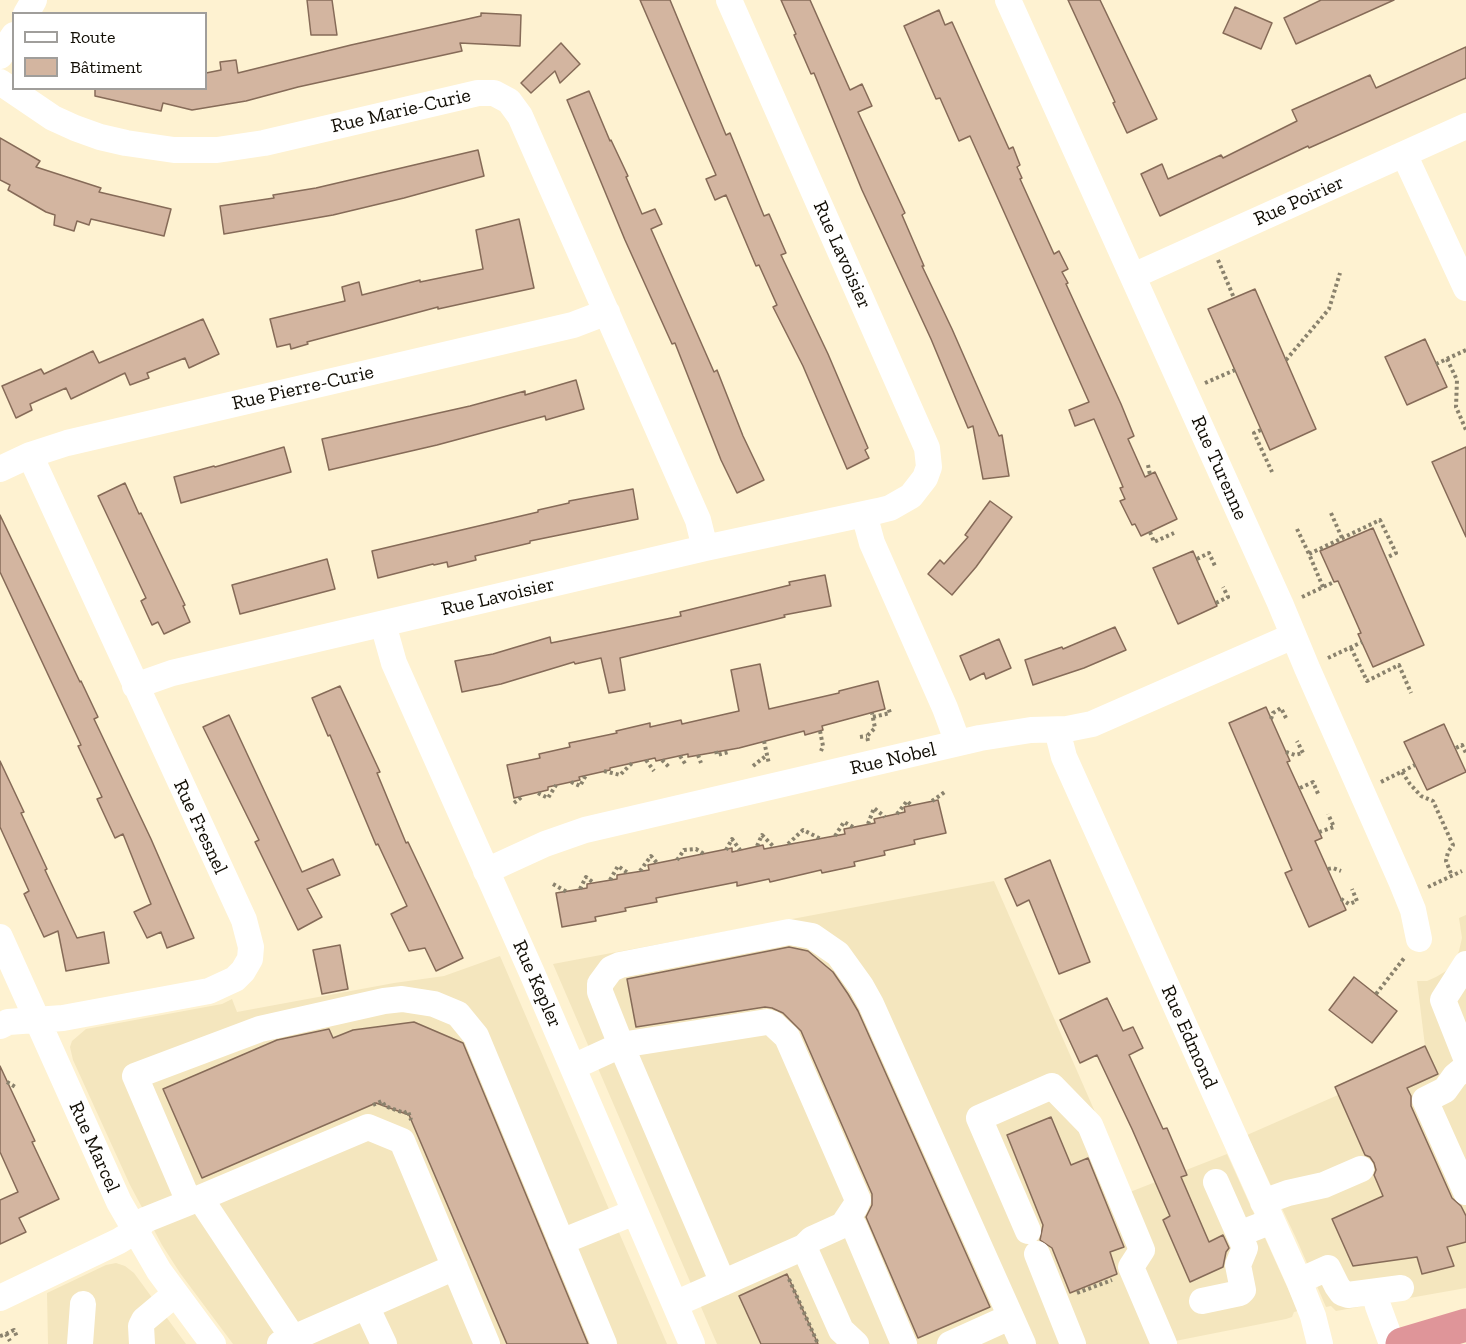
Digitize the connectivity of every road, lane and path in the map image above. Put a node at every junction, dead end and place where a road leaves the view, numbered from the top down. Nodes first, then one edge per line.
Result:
1 (729, 0) edge
2 (1008, 0) edge
3 (12, 38) edge
4 (0, 56) edge
5 (12, 90) edge
6 (1466, 126) edge
7 (1404, 154) junction
8 (1210, 241) junction
9 (1340, 273) dead end
10 (1133, 276) junction
11 (1466, 288) edge
12 (1234, 298) dead end
13 (607, 312) junction
14 (1466, 350) edge
15 (1447, 359) junction
16 (1286, 360) dead end
17 (1436, 364) dead end
18 (1235, 370) dead end
19 (1185, 392) junction
20 (1261, 430) dead end
21 (1466, 430) edge
22 (30, 455) junction
23 (1148, 465) dead end
24 (0, 469) edge
25 (1272, 472) dead end
26 (1149, 475) dead end
27 (1331, 513) dead end
28 (864, 514) junction
29 (1297, 529) dead end
30 (1150, 532) dead end
31 (1174, 533) dead end
32 (1342, 538) junction
33 (705, 548) junction
34 (1309, 554) junction
35 (1386, 558) dead end
36 (1197, 559) dead end
37 (1215, 566) dead end
38 (1334, 582) dead end
39 (1223, 587) dead end
40 (1323, 587) junction
41 (1216, 603) dead end
42 (1280, 603) junction
43 (383, 624) junction
44 (1293, 636) junction
45 (1362, 642) dead end
46 (1351, 648) junction
47 (1306, 668) junction
48 (135, 686) junction
49 (1411, 693) dead end
50 (888, 707) dead end
51 (873, 717) dead end
52 (1286, 718) dead end
53 (1271, 719) dead end
54 (1057, 730) junction
55 (820, 731) dead end
56 (867, 736) dead end
57 (860, 737) dead end
58 (1297, 741) dead end
59 (958, 743) junction
60 (1456, 748) dead end
61 (716, 751) dead end
62 (729, 752) dead end
63 (1286, 752) dead end
64 (818, 753) dead end
65 (1466, 753) edge
66 (698, 755) dead end
67 (767, 755) dead end
68 (680, 756) dead end
69 (646, 760) dead end
70 (662, 760) dead end
71 (632, 763) dead end
72 (701, 763) dead end
73 (686, 765) dead end
74 (1415, 765) dead end
75 (669, 766) dead end
76 (751, 767) dead end
77 (604, 771) dead end
78 (654, 771) dead end
79 (1402, 772) junction
80 (586, 775) dead end
81 (571, 782) dead end
82 (556, 785) dead end
83 (1300, 788) dead end
84 (946, 791) dead end
85 (1361, 791) junction
86 (538, 793) dead end
87 (523, 796) dead end
88 (1319, 796) dead end
89 (932, 801) dead end
90 (514, 803) dead end
91 (912, 806) dead end
92 (897, 814) dead end
93 (1328, 814) dead end
94 (885, 817) dead end
95 (868, 824) dead end
96 (853, 828) dead end
97 (1319, 832) dead end
98 (835, 836) dead end
99 (821, 839) dead end
100 (788, 844) dead end
101 (757, 846) dead end
102 (774, 847) dead end
103 (726, 849) dead end
104 (740, 850) dead end
105 (704, 854) dead end
106 (678, 860) dead end
107 (657, 863) dead end
108 (1328, 869) dead end
109 (486, 871) junction
110 (640, 871) dead end
111 (1341, 871) dead end
112 (1462, 871) dead end
113 (628, 873) dead end
114 (1452, 876) junction
115 (610, 880) dead end
116 (594, 883) dead end
117 (553, 884) dead end
118 (580, 889) dead end
119 (1352, 890) dead end
120 (567, 892) dead end
121 (1408, 896) junction
122 (1341, 899) dead end
123 (0, 937) edge
124 (1419, 939) joint
125 (1466, 964) edge
126 (1376, 994) dead end
127 (37, 1020) junction
128 (0, 1026) edge
129 (621, 1045) junction
130 (1466, 1058) edge
131 (573, 1067) junction
132 (1466, 1067) edge
133 (7, 1082) dead end
134 (16, 1088) dead end
135 (372, 1105) dead end
136 (412, 1122) dead end
137 (1361, 1169) dead end
138 (1215, 1182) dead end
139 (1466, 1192) edge
140 (194, 1200) junction
141 (635, 1212) junction
142 (1268, 1212) junction
143 (847, 1219) junction
144 (135, 1231) junction
145 (1239, 1234) junction
146 (561, 1242) junction
147 (804, 1247) junction
148 (455, 1267) junction
149 (788, 1274) dead end
150 (1114, 1279) dead end
151 (1299, 1281) junction
152 (723, 1283) junction
153 (1401, 1288) dead end
154 (1375, 1292) junction
155 (176, 1294) junction
156 (1076, 1294) dead end
157 (0, 1298) edge
158 (1202, 1301) dead end
159 (83, 1304) dead end
160 (675, 1304) junction
161 (366, 1306) junction
162 (1010, 1317) junction
163 (1466, 1325) edge
164 (6, 1334) junction
165 (0, 1336) edge
166 (17, 1337) dead end
167 (10, 1341) dead end
168 (290, 1342) edge
169 (80, 1344) edge
170 (142, 1344) edge
171 (213, 1344) edge
172 (384, 1344) edge
173 (487, 1344) edge
174 (604, 1344) edge
175 (692, 1344) edge
176 (818, 1344) edge
177 (856, 1344) edge
178 (904, 1344) edge
179 (950, 1344) edge
180 (1023, 1344) edge
181 (1073, 1344) edge
182 (1164, 1344) edge
183 (1320, 1344) edge
184 (1392, 1344) edge
185 (1402, 1344) edge

1 - 28 street, Rue Lavoisier
2 - 10 street, Rue Turenne
3 - 4 street
5 - 13 street, Rue Marie-Curie
6 - 7 street, Rue Poirier
7 - 8 street, Rue Poirier
7 - 11 street
8 - 10 street, Rue Poirier
8 - 12 path
9 - 16 path
10 - 19 street, Rue Turenne
13 - 22 street, Rue Pierre-Curie
13 - 33 street, Rue Marie-Curie
14 - 15 path
15 - 17 path
15 - 21 path
18 - 19 path
19 - 42 street, Rue Turenne
20 - 25 path
22 - 24 street, Rue Pierre-Curie
22 - 48 street, Rue Fresnel
23 - 26 path
27 - 32 path
28 - 33 street, Rue Lavoisier
28 - 59 street
29 - 34 path
30 - 31 path
32 - 34 path
32 - 35 path
33 - 43 street, Rue Lavoisier
34 - 40 path
36 - 37 path
38 - 40 path
39 - 41 path
40 - 42 path
42 - 44 street, Rue Turenne
43 - 48 street, Rue Lavoisier
43 - 109 street, Rue Kepler
44 - 47 street, Rue Turenne
44 - 54 street, Rue Nobel
45 - 46 path
46 - 47 path
46 - 49 path
47 - 85 street, Rue Turenne
48 - 127 street, Rue Fresnel
50 - 51 path
52 - 53 path
54 - 59 street, Rue Nobel
54 - 142 street, Rue Edmond
55 - 64 path
56 - 57 path
58 - 63 path
59 - 109 street, Rue Nobel
60 - 65 path
61 - 62 path
66 - 72 path
67 - 76 path
68 - 73 path
69 - 78 path
70 - 75 path
71 - 77 path
74 - 79 path
79 - 85 path
79 - 114 path
80 - 81 path
82 - 86 path
83 - 88 path
84 - 89 path
85 - 121 street, Rue Turenne
87 - 90 path
91 - 92 path
93 - 97 path
94 - 95 path
96 - 98 path
99 - 100 path
101 - 102 path
103 - 104 path
105 - 106 path
107 - 110 path
108 - 111 path
109 - 131 street, Rue Kepler
112 - 114 path
113 - 115 path
114 - 121 path
116 - 118 path
117 - 120 path
119 - 122 path
121 - 124 street, Rue Turenne
123 - 127 street, Rue Marcel
124 - 126 path
125 - 130 street
127 - 128 street, Rue Fresnel
127 - 144 street, Rue Marcel
129 - 131 street
129 - 143 street
129 - 152 street
129 - 162 street
131 - 141 street, Rue Kepler
132 - 139 street
133 - 134 path
135 - 136 path
137 - 142 street
138 - 145 street
140 - 144 street
140 - 146 street
140 - 148 street
140 - 168 street
141 - 146 street
141 - 160 street, Rue Kepler
142 - 145 street
142 - 151 street, Rue Edmond
143 - 147 street
143 - 178 street
144 - 155 street, Rue Marcel
144 - 157 street
145 - 158 street
146 - 174 street
147 - 152 street
147 - 177 street
148 - 161 street
148 - 173 street
149 - 176 path
150 - 156 path
151 - 154 street
151 - 183 street, Rue Edmond
152 - 160 street
153 - 154 street
154 - 184 street
155 - 170 street
155 - 171 street, Rue Marcel
159 - 169 street
160 - 175 street, Rue Kepler
161 - 168 street
161 - 172 street
162 - 179 street
162 - 180 street
163 - 185 highway
164 - 165 path
164 - 166 path
164 - 167 path
181 - 182 street

